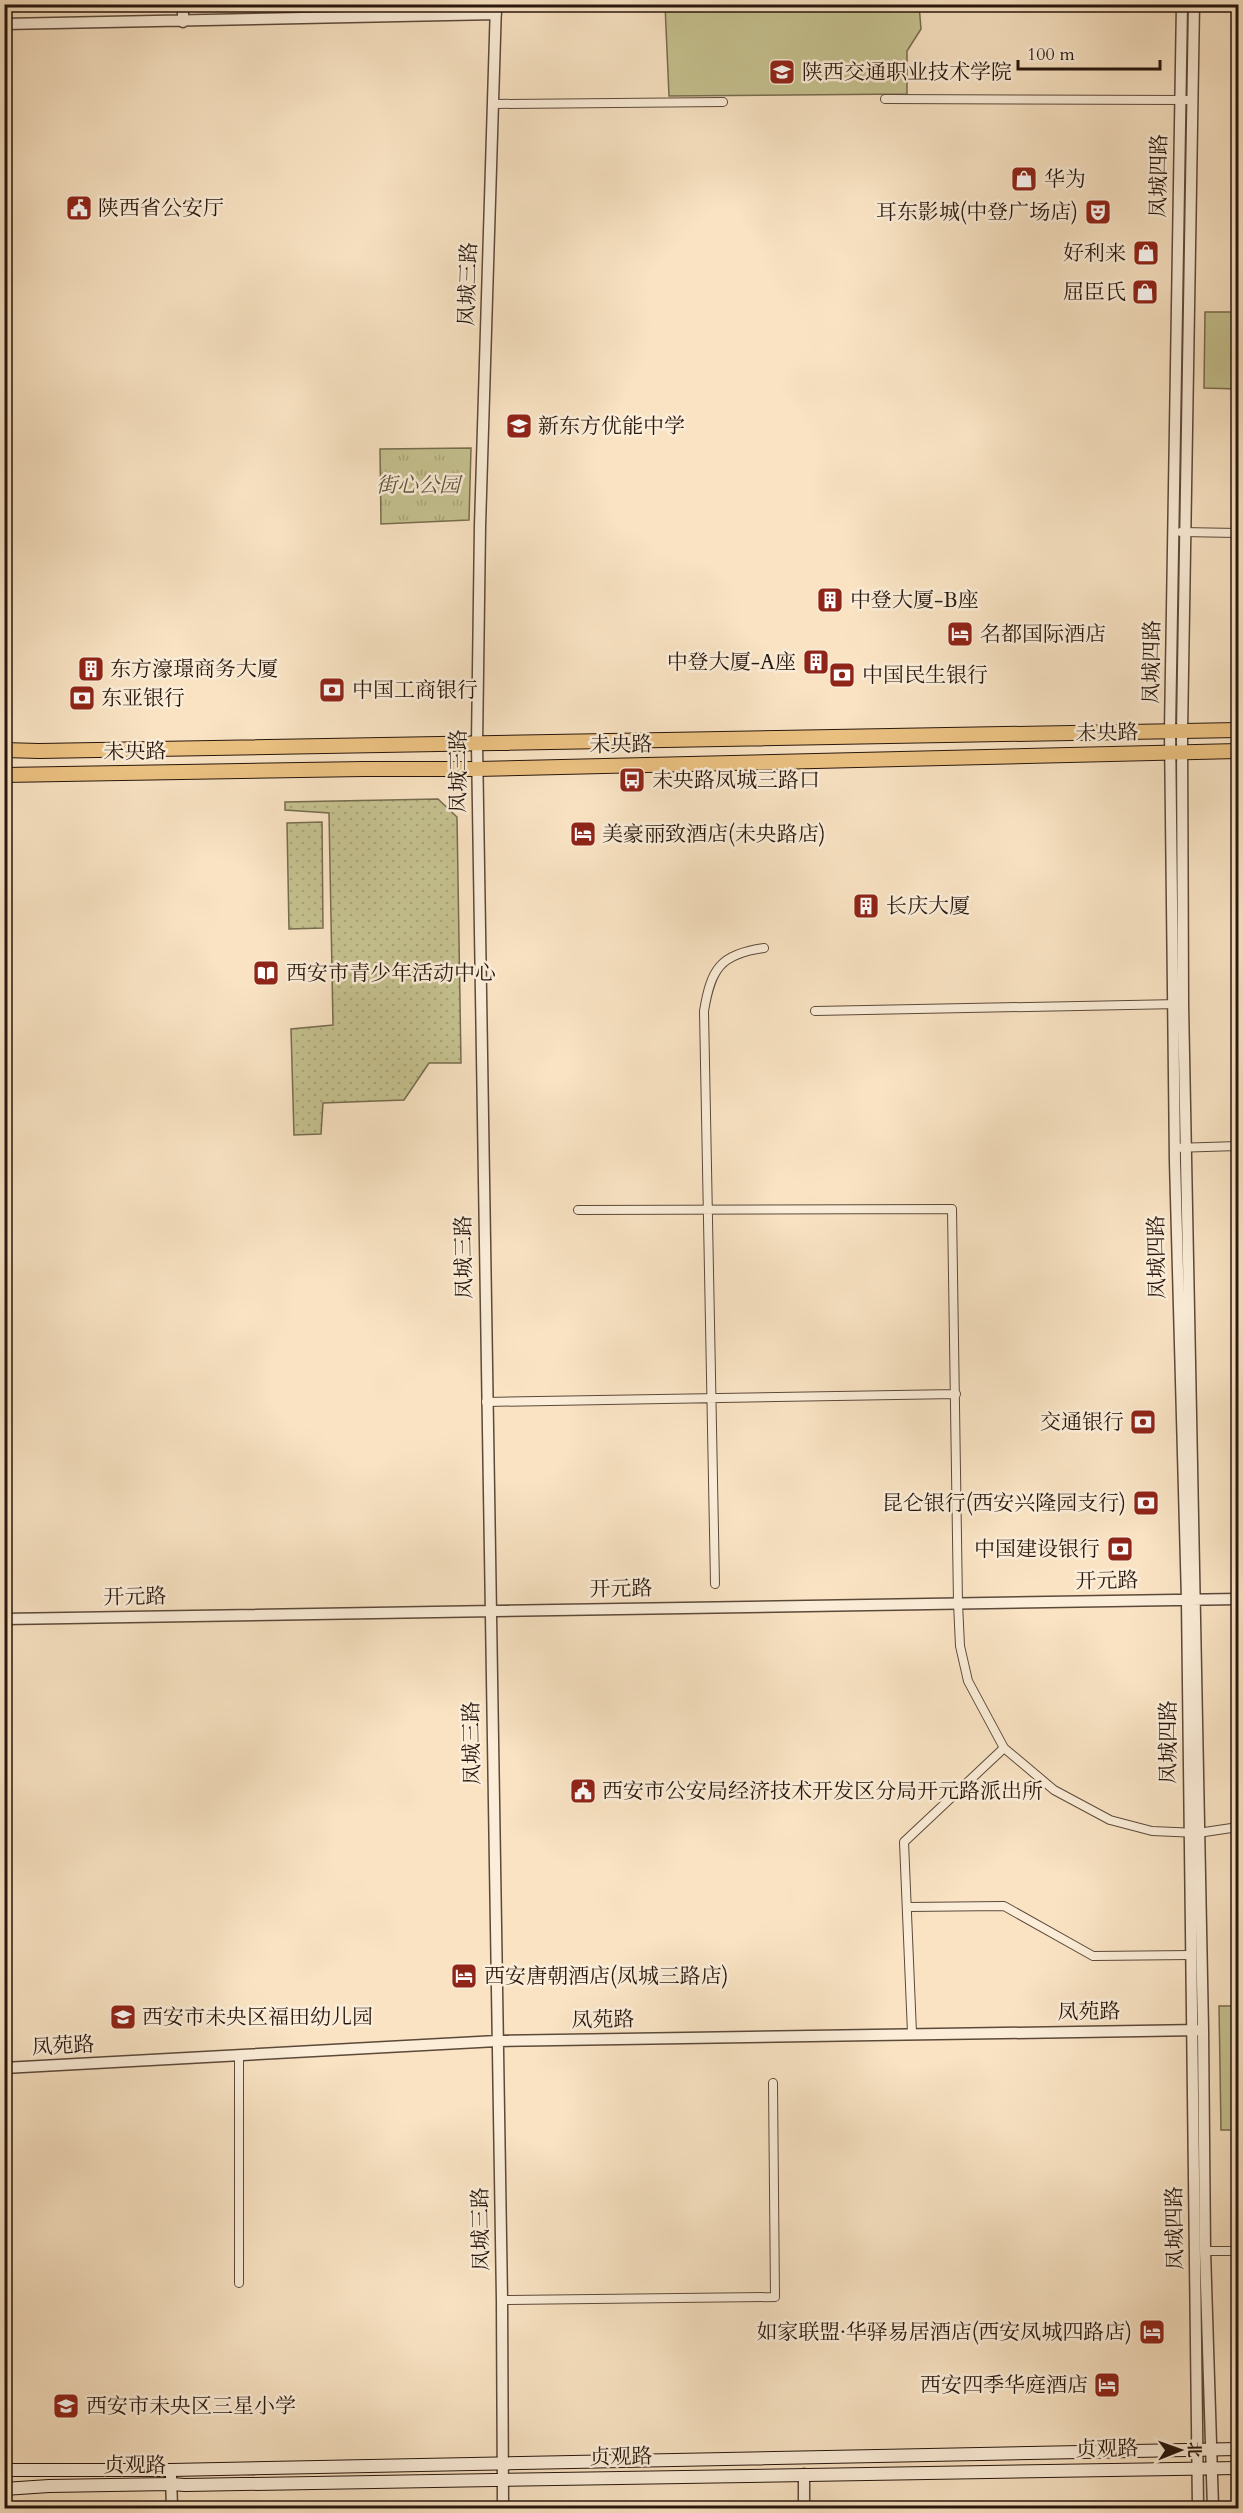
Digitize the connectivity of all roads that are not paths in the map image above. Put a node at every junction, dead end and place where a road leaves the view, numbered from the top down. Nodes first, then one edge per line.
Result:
1 (183, 4) edge
2 (1182, 4) edge
3 (1194, 4) edge
4 (496, 9) edge
5 (183, 22) junction
6 (4, 24) edge
7 (885, 99) dead end
8 (1180, 99) junction
9 (1192, 99) junction
10 (723, 102) dead end
11 (494, 104) junction
12 (1174, 531) junction
13 (1186, 532) junction
14 (1239, 533) edge
15 (1239, 730) edge
16 (1176, 732) junction
17 (477, 744) junction
18 (4, 750) edge
19 (1239, 751) edge
20 (1177, 752) junction
21 (477, 769) junction
22 (4, 775) edge
23 (764, 948) dead end
24 (1177, 1004) junction
25 (815, 1011) dead end
26 (1239, 1146) edge
27 (1180, 1148) junction
28 (578, 1210) dead end
29 (708, 1210) junction
30 (956, 1394) junction
31 (711, 1399) junction
32 (486, 1402) junction
33 (715, 1584) dead end
34 (1191, 1599) junction
35 (1239, 1599) edge
36 (958, 1603) junction
37 (489, 1611) junction
38 (4, 1619) edge
39 (1004, 1748) junction
40 (1239, 1827) edge
41 (1193, 1833) junction
42 (907, 1907) junction
43 (1190, 1955) junction
44 (1198, 2030) junction
45 (912, 2033) junction
46 (497, 2041) junction
47 (238, 2055) junction
48 (4, 2068) edge
49 (773, 2083) dead end
50 (1205, 2251) junction
51 (1239, 2251) edge
52 (239, 2283) dead end
53 (502, 2300) junction
54 (1197, 2450) junction
55 (1212, 2450) junction
56 (1239, 2450) edge
57 (503, 2463) junction
58 (1197, 2467) junction
59 (1239, 2468) edge
60 (1212, 2469) junction
61 (4, 2470) edge
62 (171, 2470) junction
63 (804, 2474) junction
64 (502, 2479) junction
65 (171, 2484) junction
66 (4, 2489) edge
67 (172, 2508) edge
68 (503, 2508) edge
69 (804, 2508) edge
70 (1198, 2508) edge
71 (1213, 2508) edge

1 - 5 street
2 - 8 street, 凤城四路
3 - 9 street, 凤城四路
4 - 5 street
4 - 11 street, 凤城三路
5 - 6 street
7 - 8 street
8 - 9 street
8 - 12 street, 凤城四路
9 - 13 street, 凤城四路
10 - 11 street
11 - 17 street, 凤城三路
12 - 13 street
12 - 16 street, 凤城四路
13 - 14 street
13 - 16 street, 凤城四路
15 - 16 main road, 未央路
16 - 17 main road, 未央路
16 - 20 street, 凤城四路
17 - 18 main road, 未央路
17 - 21 street, 凤城三路
19 - 20 main road, 未央路
20 - 21 main road, 未央路
20 - 24 street, 凤城四路
21 - 22 main road, 未央路
21 - 32 street, 凤城三路
23 - 29 street
24 - 25 street
24 - 27 street, 凤城四路
26 - 27 street
27 - 34 street, 凤城四路
28 - 29 street
29 - 30 street
29 - 31 street
30 - 31 street
30 - 36 street
31 - 32 street
31 - 33 street
32 - 37 street, 凤城三路
34 - 35 street, 开元路
34 - 36 street, 开元路
34 - 41 street, 凤城四路
36 - 37 street, 开元路
36 - 39 street
37 - 38 street, 开元路
37 - 46 street, 凤城三路
39 - 41 street
39 - 42 street
40 - 41 street
41 - 43 street, 凤城四路
41 - 44 street, 凤城四路
42 - 43 street
42 - 45 street
43 - 44 street, 凤城四路
44 - 45 street, 凤苑路
44 - 50 street, 凤城四路
44 - 54 street, 凤城四路
45 - 46 street, 凤苑路
46 - 47 street, 凤苑路
46 - 53 street, 凤城三路
47 - 48 street, 凤苑路
47 - 52 street
49 - 53 street
50 - 51 street
50 - 55 street, 凤城四路
53 - 57 street, 凤城三路
54 - 55 main road, 贞观路
54 - 57 main road, 贞观路
54 - 58 street, 凤城四路
55 - 56 main road, 贞观路
55 - 60 street, 凤城四路
57 - 62 main road, 贞观路
57 - 64 street, 凤城三路
58 - 60 main road, 贞观路
58 - 63 main road, 贞观路
58 - 70 street, 凤城四路
59 - 60 main road, 贞观路
60 - 71 street, 凤城四路
61 - 62 main road, 贞观路
62 - 65 street
63 - 64 main road, 贞观路
63 - 69 street
64 - 65 main road, 贞观路
64 - 68 street, 凤城三路
65 - 66 main road, 贞观路
65 - 67 street

